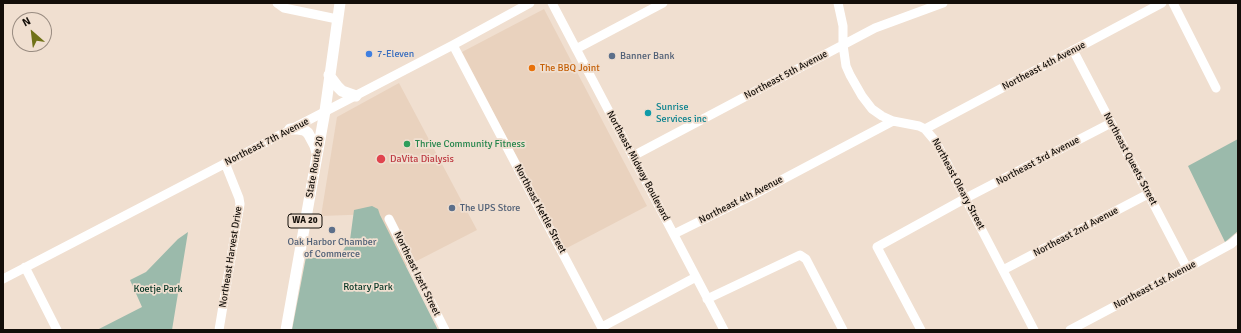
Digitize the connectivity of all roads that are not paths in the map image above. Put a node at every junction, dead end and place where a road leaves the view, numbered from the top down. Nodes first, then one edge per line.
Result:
1 (277, 3) edge
2 (340, 3) edge
3 (530, 3) edge
4 (552, 3) edge
5 (662, 3) edge
6 (838, 3) edge
7 (943, 3) edge
8 (1162, 3) edge
9 (1173, 3) edge
10 (337, 19) junction
11 (453, 45) junction
12 (843, 45) junction
13 (576, 49) junction
14 (1073, 50) junction
15 (329, 75) junction
16 (1216, 88) dead end
17 (356, 96) junction
18 (325, 111) junction
19 (893, 121) junction
20 (1111, 123) junction
21 (290, 129) junction
22 (925, 129) junction
23 (317, 155) junction
24 (633, 156) junction
25 (225, 163) junction
26 (1148, 194) junction
27 (966, 198) junction
28 (389, 219) dead end
29 (674, 234) junction
30 (1238, 238) edge
31 (25, 267) junction
32 (1187, 268) junction
33 (1003, 270) junction
34 (696, 277) junction
35 (3, 279) edge
36 (707, 299) junction
37 (602, 328) edge
38 (57, 330) edge
39 (219, 330) edge
40 (286, 330) edge
41 (445, 330) edge
42 (724, 330) edge
43 (843, 330) edge
44 (921, 330) edge
45 (1034, 330) edge
46 (1070, 330) edge

1 - 10 street
2 - 10 main road, State Route 20 / WA 20
3 - 11 street, Northeast 7th Avenue
4 - 13 street, Northeast Midway Boulevard
5 - 13 street
6 - 12 street, Northeast Oleary Street
7 - 12 street, Northeast 5th Avenue
8 - 14 street, Northeast 4th Avenue
9 - 16 street
10 - 15 main road, State Route 20 / WA 20
11 - 17 street, Northeast 7th Avenue
11 - 37 street, Northeast Kettle Street
12 - 19 street, Northeast Oleary Street
12 - 24 street, Northeast 5th Avenue
13 - 24 street, Northeast Midway Boulevard
14 - 20 street, Northeast Queets Street
14 - 22 street, Northeast 4th Avenue
15 - 17 main road
15 - 18 main road, State Route 20 / WA 20
17 - 18 street, Northeast 7th Avenue
18 - 21 street, Northeast 7th Avenue
18 - 23 main road, State Route 20 / WA 20
19 - 22 street, Northeast Oleary Street
19 - 29 street, Northeast 4th Avenue
20 - 26 street, Northeast Queets Street
20 - 27 street, Northeast 3rd Avenue
21 - 23 main road
21 - 25 street, Northeast 7th Avenue
22 - 27 street, Northeast Oleary Street
23 - 40 main road, State Route 20 / WA 20
24 - 29 street, Northeast Midway Boulevard
25 - 31 street, Northeast 7th Avenue
25 - 39 street, Northeast Harvest Drive
26 - 32 street, Northeast Queets Street
26 - 33 street, Northeast 2nd Avenue
27 - 33 street, Northeast Oleary Street
27 - 44 street, Northeast 3rd Avenue
28 - 41 street, Northeast Izett Street
29 - 34 street, Northeast Midway Boulevard
30 - 32 street, Northeast 1st Avenue
31 - 35 street, Northeast 7th Avenue
31 - 38 street
32 - 46 street, Northeast 1st Avenue
33 - 45 street, Northeast Oleary Street
34 - 36 street, Northeast Midway Boulevard
34 - 37 street
36 - 42 street, Northeast Midway Boulevard
36 - 43 street

